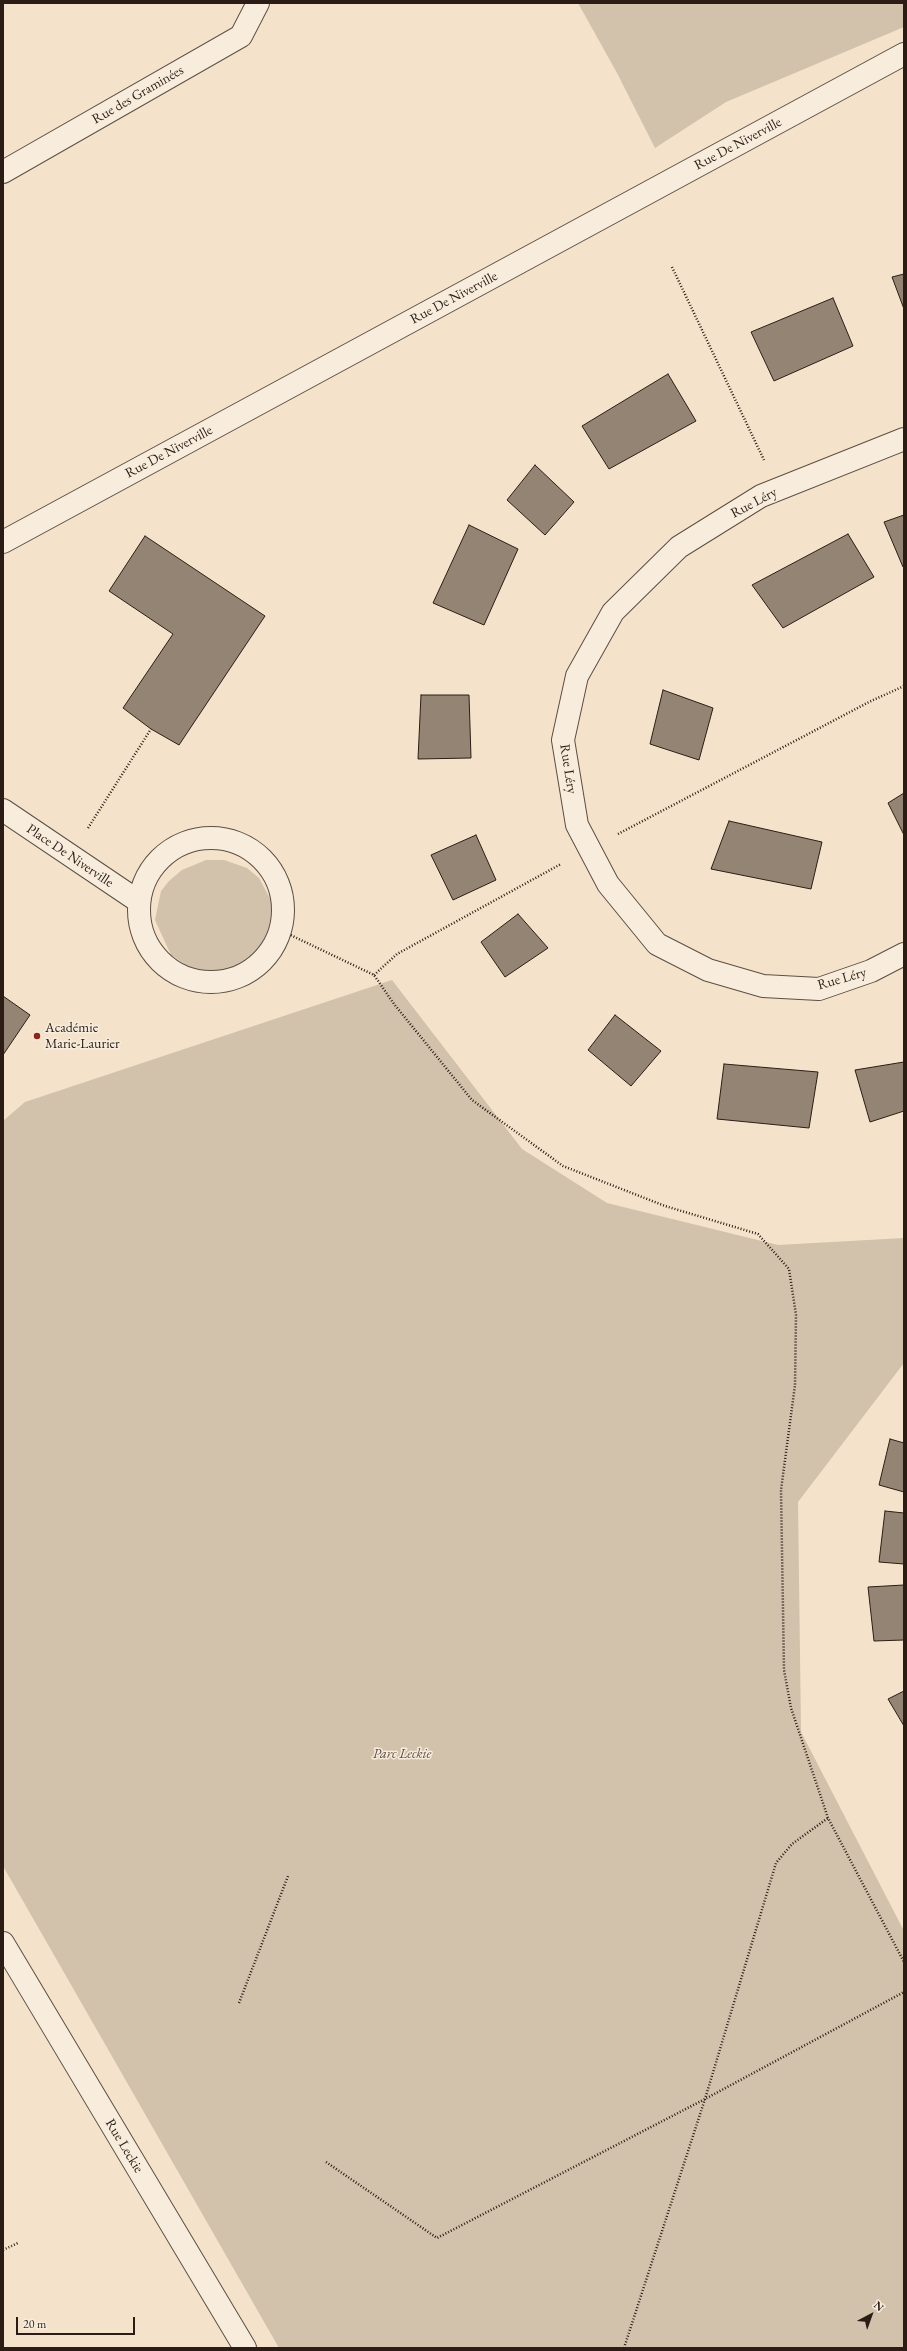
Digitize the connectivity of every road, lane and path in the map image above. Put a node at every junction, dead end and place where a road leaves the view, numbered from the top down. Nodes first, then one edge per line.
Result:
1 (258, 3) edge
2 (904, 54) edge
3 (3, 172) edge
4 (672, 267) dead end
5 (904, 439) edge
6 (778, 489) junction
7 (3, 542) edge
8 (904, 686) edge
9 (151, 729) dead end
10 (3, 810) edge
11 (589, 849) junction
12 (70, 855) junction
13 (138, 902) junction
14 (280, 930) junction
15 (904, 954) edge
16 (374, 975) junction
17 (828, 1818) junction
18 (288, 1876) dead end
19 (3, 1943) edge
20 (904, 1962) edge
21 (904, 1992) edge
22 (238, 2004) dead end
23 (705, 2099) junction
24 (326, 2162) dead end
25 (18, 2243) dead end
26 (3, 2250) edge
27 (246, 2348) edge
28 (624, 2348) edge

1 - 3 street, Rue des Graminées
2 - 7 street, Rue De Niverville
4 - 6 path
5 - 6 street, Rue Léry
6 - 11 street, Rue Léry
8 - 11 path
9 - 12 path
10 - 12 street, Place De Niverville
11 - 15 street, Rue Léry
11 - 16 path
12 - 13 street, Place De Niverville
13 - 14 street
13 - 14 street
14 - 16 path
16 - 17 path
17 - 20 path
17 - 23 path
18 - 22 path
19 - 27 street, Rue Leckie
21 - 23 path
23 - 24 path
23 - 28 path
25 - 26 path

